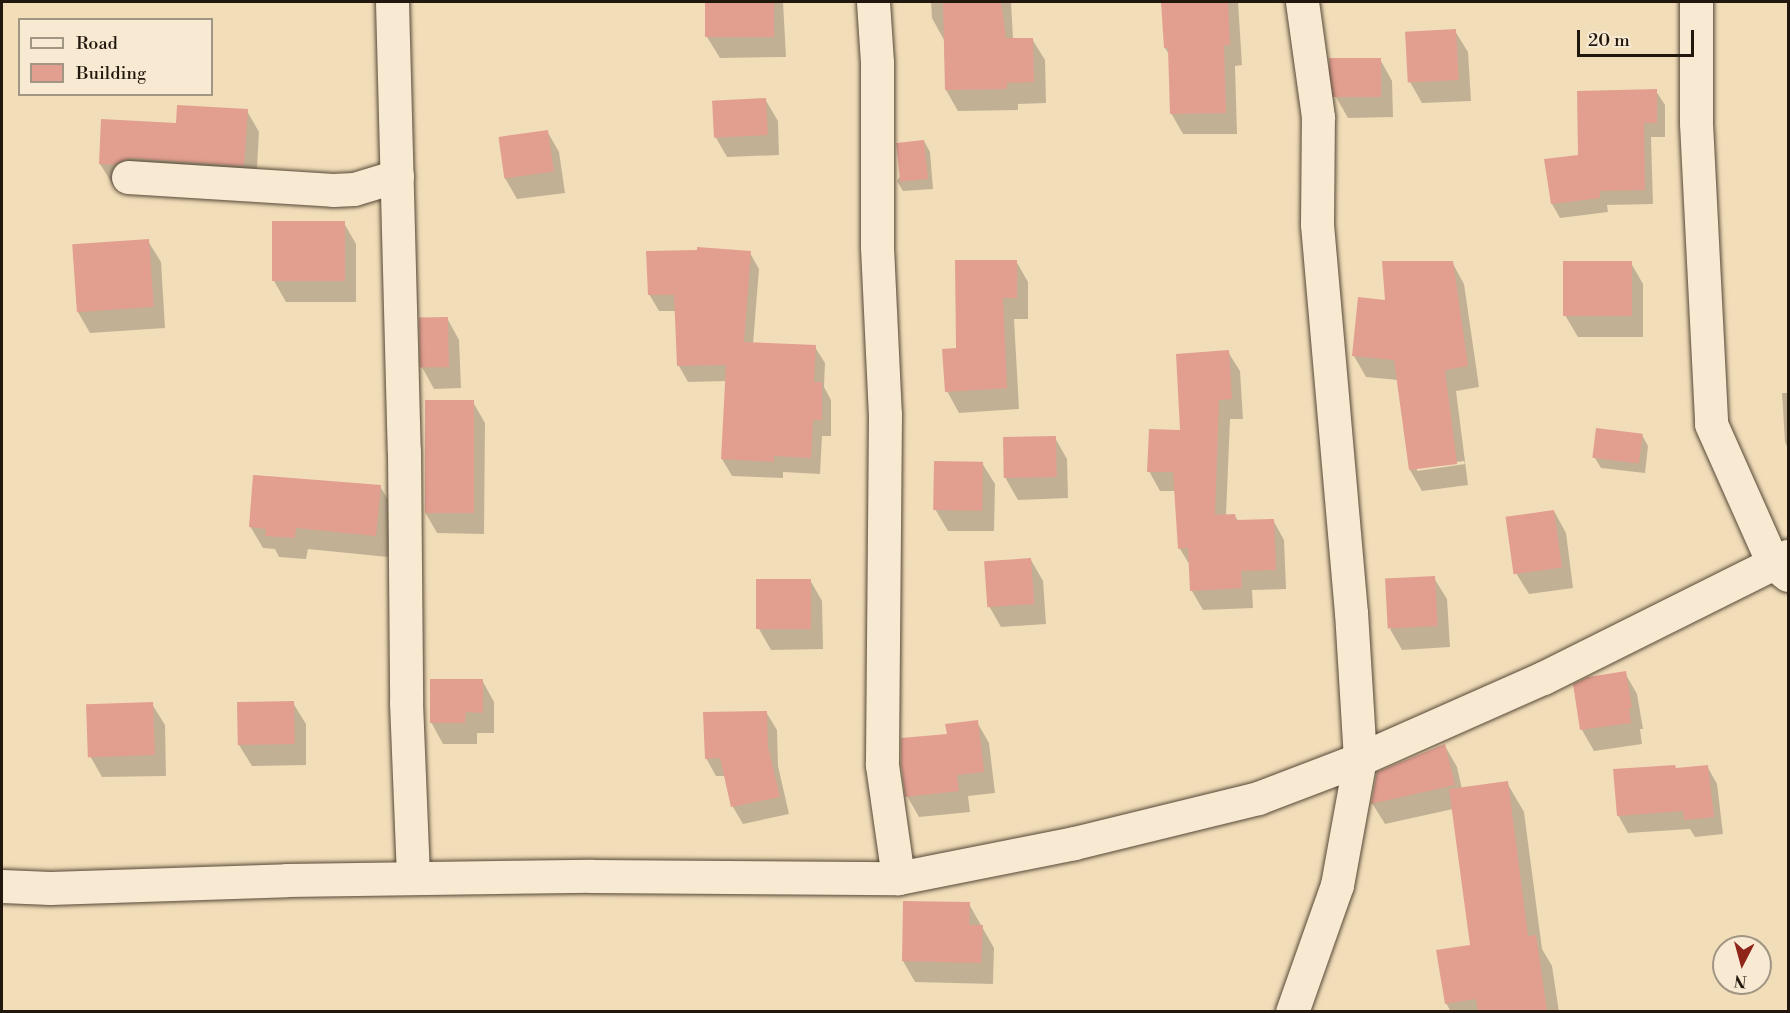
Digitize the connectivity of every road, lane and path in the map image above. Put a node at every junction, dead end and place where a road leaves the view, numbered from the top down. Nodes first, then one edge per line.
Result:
1 (393, 2) edge
2 (873, 2) edge
3 (1302, 2) edge
4 (1696, 2) edge
5 (397, 176) junction
6 (128, 177) dead end
7 (1783, 565) edge
8 (1359, 759) junction
9 (413, 878) junction
10 (898, 878) junction
11 (2, 886) edge
12 (1292, 1011) edge

1 - 5 street
2 - 10 street
3 - 8 street
4 - 7 street
5 - 6 street
5 - 9 street
7 - 8 street
8 - 10 street
8 - 12 street
9 - 10 street
9 - 11 street

